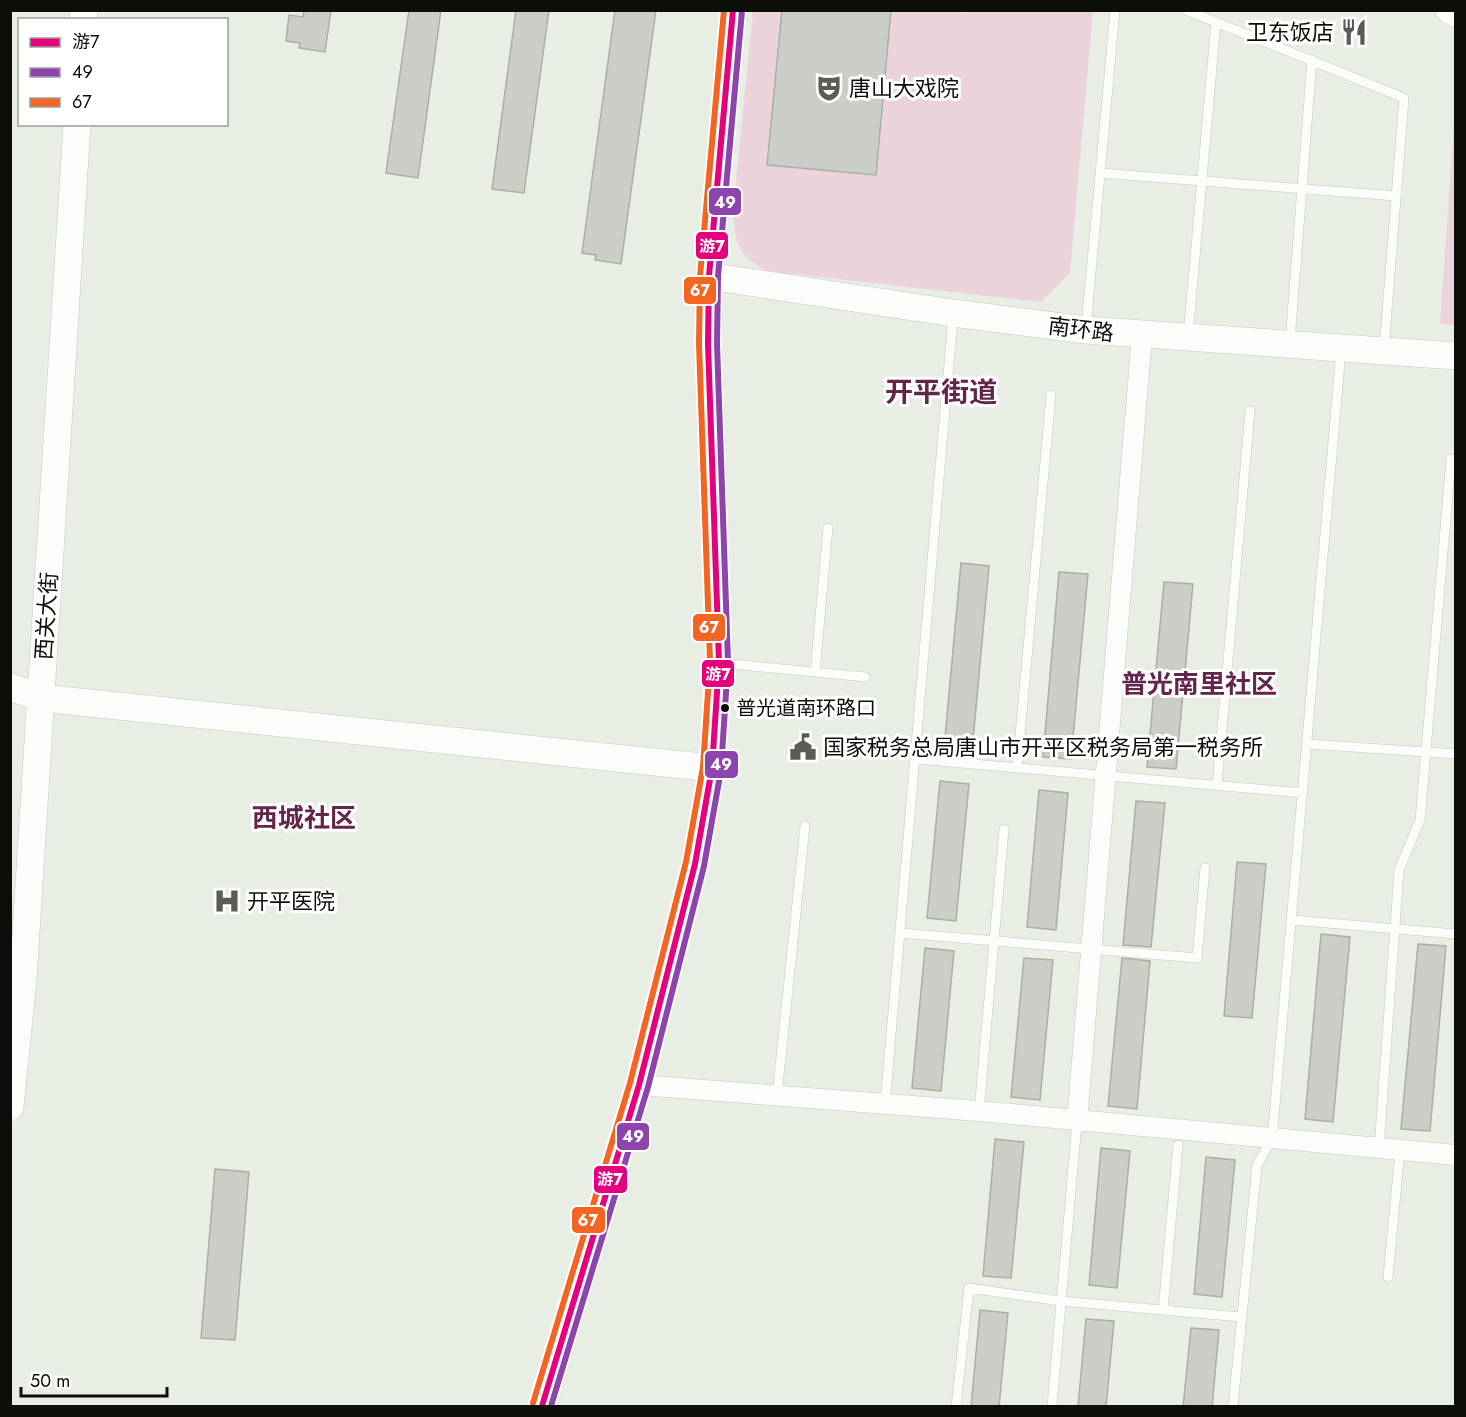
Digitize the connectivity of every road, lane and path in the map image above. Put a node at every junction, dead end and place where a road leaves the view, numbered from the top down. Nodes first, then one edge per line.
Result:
1 (733, 10) edge
2 (1115, 10) edge
3 (1186, 10) edge
4 (1449, 10) edge
5 (1455, 13) edge
6 (1216, 21) junction
7 (1312, 60) junction
8 (77, 126) edge
9 (1100, 173) junction
10 (1202, 181) junction
11 (1302, 189) junction
12 (1396, 196) junction
13 (709, 276) junction
14 (953, 313) junction
15 (1086, 330) junction
16 (1142, 335) junction
17 (1188, 338) junction
18 (1290, 343) junction
19 (1341, 348) junction
20 (1384, 351) junction
21 (1455, 356) edge
22 (1052, 394) dead end
23 (1250, 411) dead end
24 (1451, 459) dead end
25 (828, 528) dead end
26 (719, 662) junction
27 (815, 672) junction
28 (865, 677) dead end
29 (10, 687) edge
30 (41, 698) junction
31 (1307, 744) junction
32 (1426, 752) junction
33 (1455, 754) edge
34 (916, 759) junction
35 (712, 768) junction
36 (1017, 768) junction
37 (1106, 776) junction
38 (1217, 785) junction
39 (1303, 793) junction
40 (806, 826) dead end
41 (1004, 829) dead end
42 (1205, 868) dead end
43 (1292, 920) junction
44 (1395, 928) junction
45 (901, 933) junction
46 (1455, 934) edge
47 (995, 941) junction
48 (1092, 949) junction
49 (639, 1084) junction
50 (777, 1095) junction
51 (885, 1104) junction
52 (10, 1107) edge
53 (979, 1111) junction
54 (1077, 1122) junction
55 (1272, 1140) junction
56 (1178, 1145) dead end
57 (1378, 1149) junction
58 (1400, 1151) junction
59 (1455, 1155) edge
60 (1388, 1277) dead end
61 (1062, 1301) junction
62 (1163, 1310) junction
63 (1241, 1317) junction
64 (542, 1407) edge
65 (956, 1407) edge
66 (1052, 1407) edge
67 (1233, 1407) edge

1 - 13 street
2 - 9 lane
3 - 6 lane
4 - 5 street
6 - 7 lane
6 - 10 lane
7 - 11 lane
7 - 12 lane
8 - 30 street, 西关大街
9 - 10 lane
9 - 15 lane
10 - 11 lane
10 - 17 lane
11 - 12 lane
11 - 18 lane
12 - 20 lane
13 - 14 street, 南环路
13 - 26 street
14 - 15 street, 南环路
14 - 34 lane
15 - 16 street, 南环路
16 - 17 street, 南环路
16 - 37 street
17 - 18 street, 南环路
18 - 19 street, 南环路
19 - 20 street, 南环路
19 - 31 lane
20 - 21 street, 南环路
22 - 36 lane
23 - 38 lane
24 - 32 lane
25 - 27 lane
26 - 27 lane
26 - 35 street
27 - 28 lane
29 - 30 street
30 - 35 street
30 - 52 street, 西关大街
31 - 32 lane
31 - 39 lane
32 - 33 lane
32 - 44 lane
34 - 36 lane
34 - 45 lane
35 - 49 street
36 - 37 lane
37 - 38 lane
37 - 48 street
38 - 39 lane
39 - 43 lane
40 - 50 lane
41 - 47 lane
42 - 48 lane
43 - 44 lane
43 - 55 lane
44 - 46 lane
44 - 57 lane
45 - 47 lane
45 - 51 lane
47 - 48 lane
47 - 53 lane
48 - 54 street
49 - 50 street
49 - 64 street
50 - 51 street
51 - 53 street
53 - 54 street
54 - 55 street
54 - 61 lane
55 - 57 street
55 - 63 lane
56 - 62 lane
57 - 58 street
58 - 59 street
58 - 60 lane
61 - 62 lane
61 - 65 lane
61 - 66 lane
62 - 63 lane
63 - 67 lane

